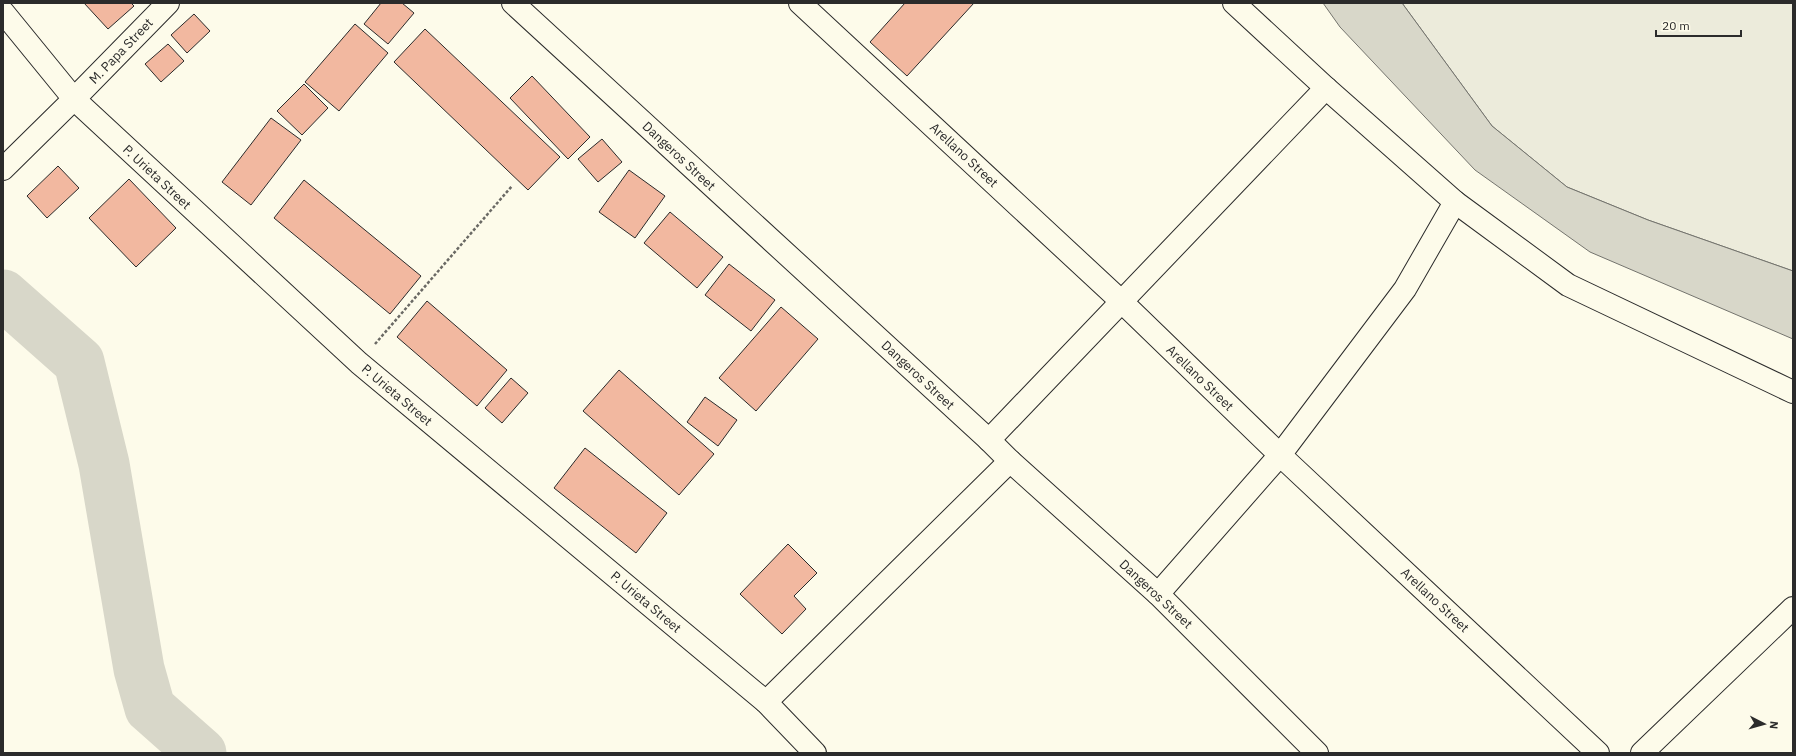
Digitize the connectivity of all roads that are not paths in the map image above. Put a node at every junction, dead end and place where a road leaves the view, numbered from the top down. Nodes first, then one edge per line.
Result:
1 (168, 3) edge
2 (513, 3) edge
3 (800, 3) edge
4 (1234, 3) edge
5 (3, 12) edge
6 (1326, 88) junction
7 (74, 99) junction
8 (3, 169) edge
9 (1455, 202) junction
10 (1122, 302) junction
11 (1793, 392) edge
12 (989, 440) junction
13 (1280, 455) junction
14 (1010, 461) junction
15 (1158, 594) junction
16 (1793, 608) edge
17 (766, 702) junction
18 (815, 753) edge
19 (1317, 753) edge
20 (1598, 753) edge
21 (1642, 753) edge

1 - 7 street, M. Papa Street
2 - 12 street, Dangeros Street
3 - 10 street, Arellano Street
4 - 6 street
5 - 7 street, P. Urieta Street
6 - 9 street
6 - 10 street
7 - 8 street, M. Papa Street
7 - 17 street, P. Urieta Street
9 - 11 street
9 - 13 street
10 - 12 street
10 - 13 street, Arellano Street
12 - 14 street, Dangeros Street
13 - 15 street
13 - 20 street, Arellano Street
14 - 15 street, Dangeros Street
14 - 17 street
15 - 19 street, Dangeros Street
16 - 21 street
17 - 18 street, P. Urieta Street

